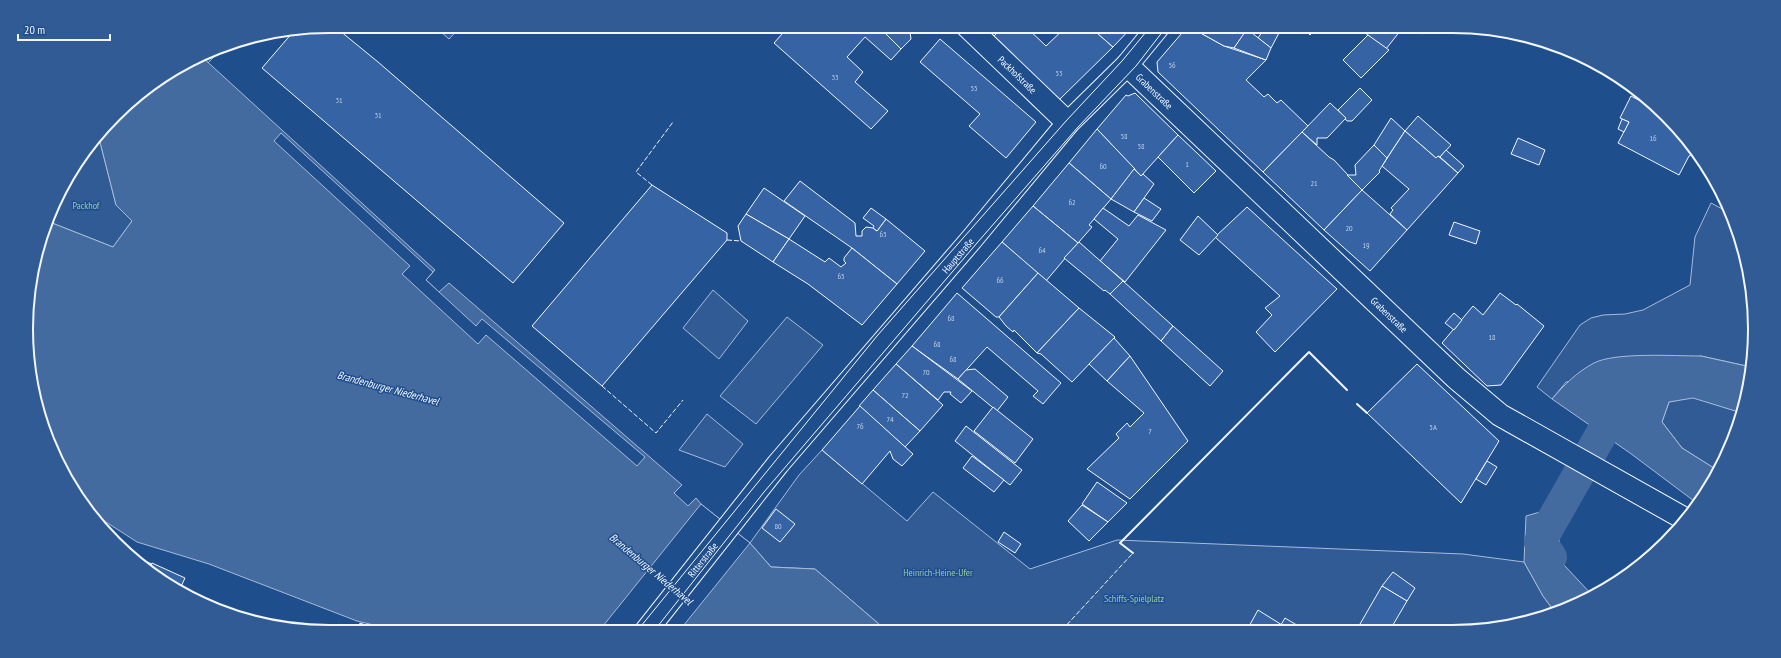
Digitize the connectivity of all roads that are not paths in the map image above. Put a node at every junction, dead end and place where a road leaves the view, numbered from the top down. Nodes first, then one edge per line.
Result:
1 (974, 33) edge
2 (1153, 33) edge
3 (1127, 65) junction
4 (1068, 123) junction
5 (759, 488) joint
6 (1681, 517) edge
7 (651, 625) edge

1 - 4 street, Packhofstraße
2 - 3 street, Hauptstraße
3 - 4 street, Hauptstraße
3 - 6 street, Grabenstraße
4 - 5 street, Hauptstraße
5 - 7 street, Ritterstraße

